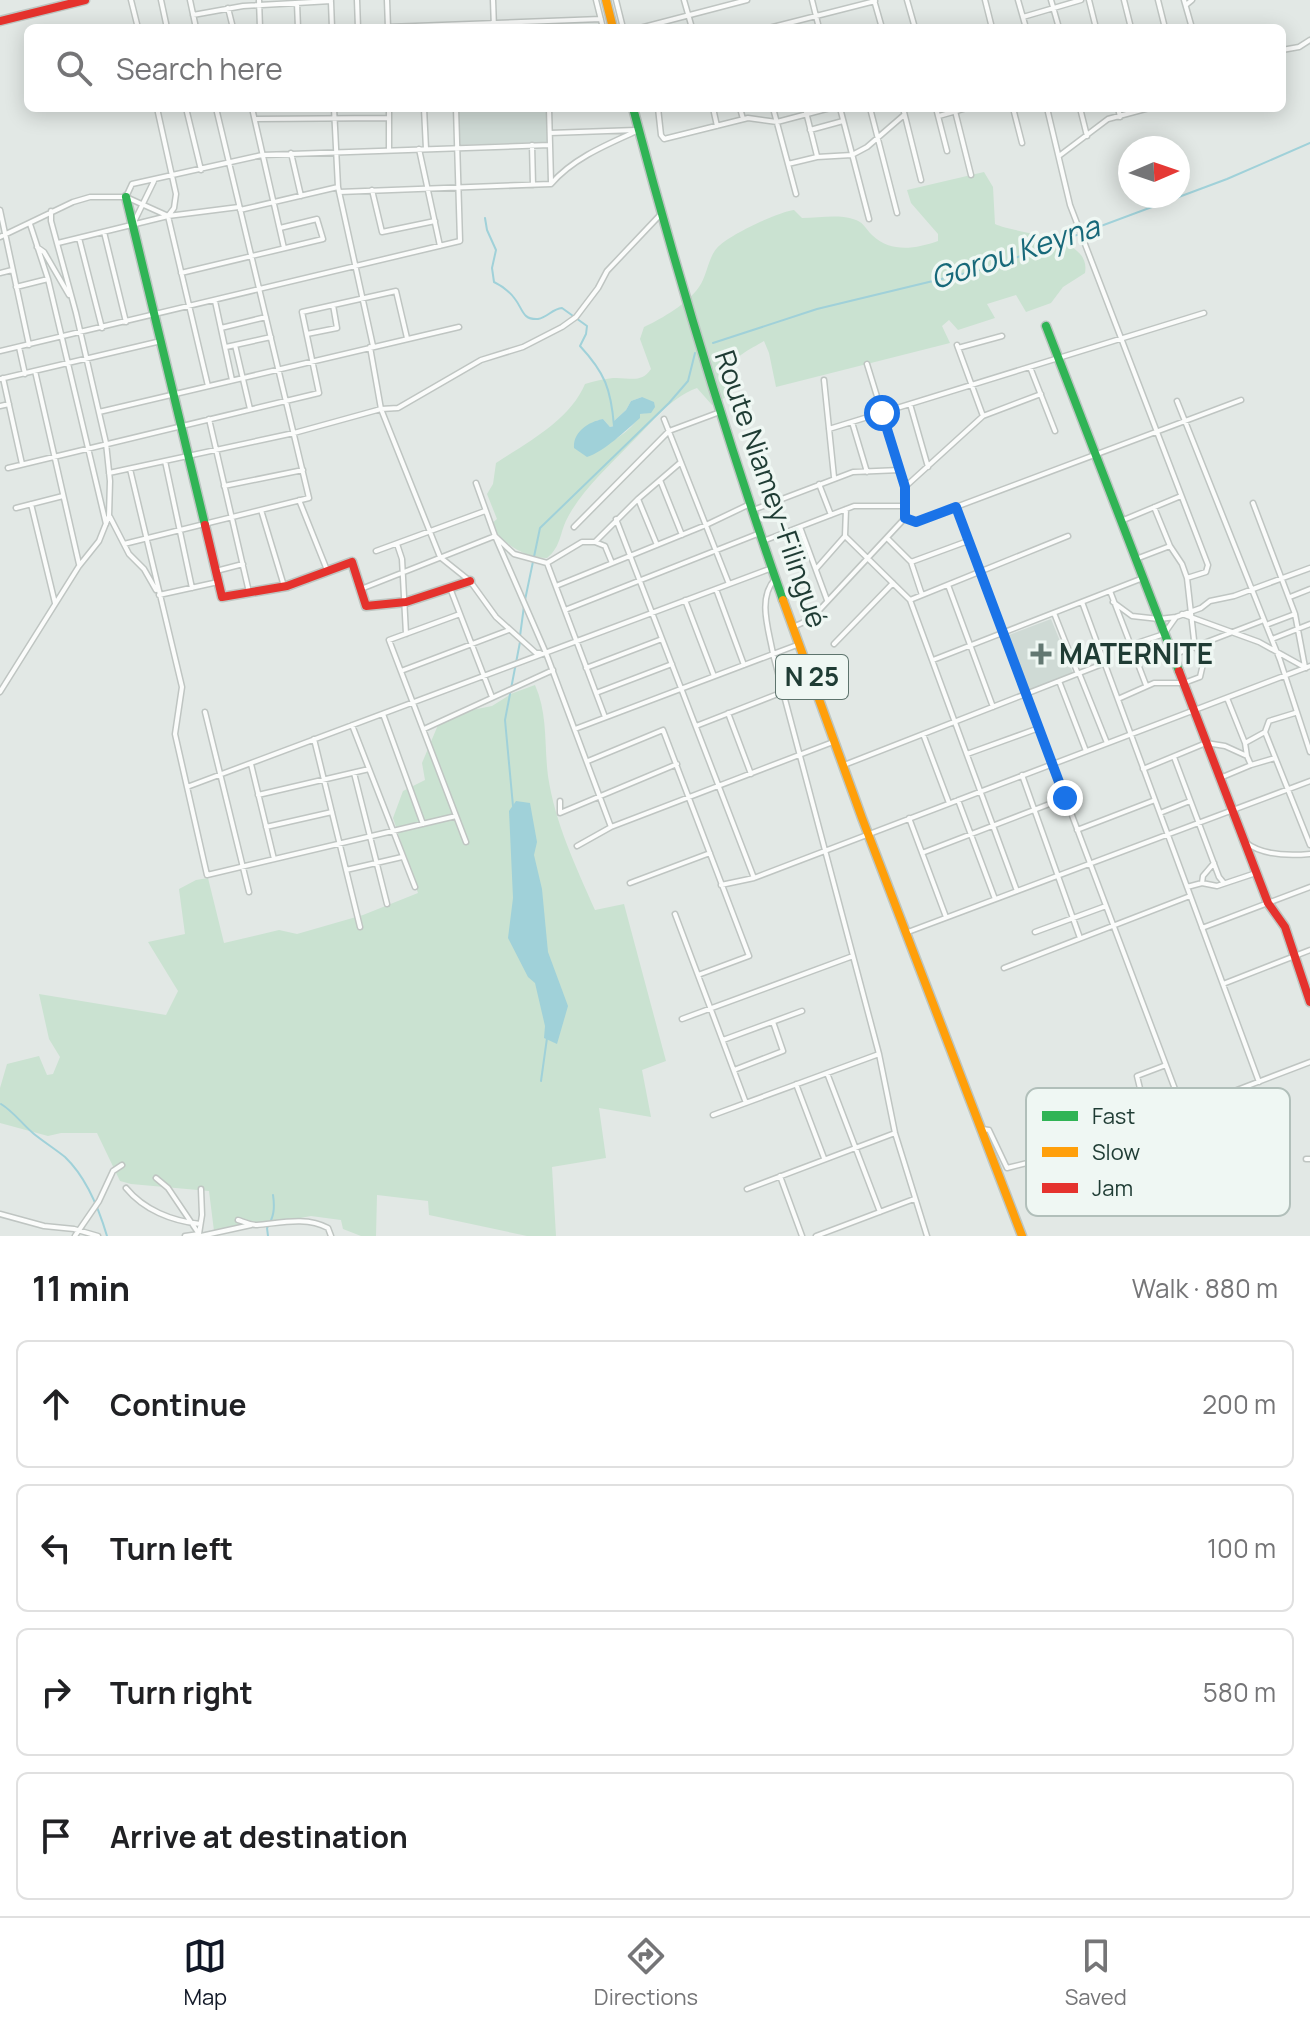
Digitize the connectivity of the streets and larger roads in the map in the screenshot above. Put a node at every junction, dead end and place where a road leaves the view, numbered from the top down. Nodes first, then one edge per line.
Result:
1 (85, 0) edge
2 (131, 0) edge
3 (161, 0) edge
4 (190, 0) edge
5 (357, 0) edge
6 (387, 0) edge
7 (493, 0) edge
8 (596, 0) edge
9 (606, 0) edge
10 (616, 0) edge
11 (684, 0) edge
12 (747, 0) edge
13 (812, 0) edge
14 (874, 0) edge
15 (907, 0) edge
16 (985, 0) edge
17 (1018, 0) edge
18 (1051, 0) edge
19 (1081, 0) edge
20 (1089, 0) edge
21 (1124, 0) edge
22 (1158, 0) edge
23 (1192, 0) edge
24 (331, 1) edge
25 (1185, 2) edge
26 (259, 3) edge
27 (297, 3) junction
28 (228, 8) junction
29 (1053, 8) junction
30 (193, 15) junction
31 (688, 15) junction
32 (816, 16) junction
33 (1023, 17) junction
34 (601, 19) junction
35 (0, 21) edge
36 (137, 24) edge
37 (166, 24) edge
38 (195, 24) edge
39 (232, 24) edge
40 (260, 24) edge
41 (298, 24) edge
42 (332, 24) edge
43 (358, 24) edge
44 (388, 24) edge
45 (494, 24) edge
46 (525, 24) edge
47 (602, 24) edge
48 (612, 24) edge
49 (622, 24) edge
50 (655, 24) edge
51 (691, 24) edge
52 (785, 24) edge
53 (818, 24) edge
54 (881, 24) edge
55 (914, 24) edge
56 (991, 24) edge
57 (1025, 24) edge
58 (1058, 24) edge
59 (1095, 24) edge
60 (1130, 24) edge
61 (1164, 24) edge
62 (1191, 24) edge
63 (1310, 40) edge
64 (1286, 49) edge
65 (158, 112) edge
66 (187, 112) edge
67 (217, 112) edge
68 (253, 112) edge
69 (334, 112) edge
70 (360, 112) edge
71 (389, 112) edge
72 (424, 112) edge
73 (456, 112) edge
74 (549, 112) edge
75 (634, 112) edge
76 (659, 112) edge
77 (714, 112) edge
78 (741, 112) edge
79 (774, 112) edge
80 (803, 112) edge
81 (806, 112) edge
82 (841, 112) edge
83 (871, 112) edge
84 (904, 112) edge
85 (937, 112) edge
86 (952, 112) edge
87 (955, 112) edge
88 (1014, 112) edge
89 (1048, 112) edge
90 (1081, 112) edge
91 (1119, 112) edge
92 (1136, 112) edge
93 (904, 115) junction
94 (938, 116) junction
95 (1120, 117) junction
96 (334, 118) junction
97 (360, 118) junction
98 (389, 118) junction
99 (254, 119) junction
100 (743, 119) junction
101 (844, 121) junction
102 (777, 122) junction
103 (717, 126) junction
104 (639, 130) junction
105 (810, 130) junction
106 (550, 133) junction
107 (1087, 136) junction
108 (878, 138) junction
109 (1022, 143) dead end
110 (532, 145) junction
111 (550, 145) junction
112 (457, 148) junction
113 (419, 149) junction
114 (426, 149) junction
115 (389, 150) junction
116 (947, 151) dead end
117 (335, 152) junction
118 (291, 153) junction
119 (262, 155) junction
120 (852, 155) junction
121 (1059, 156) junction
122 (817, 157) junction
123 (229, 163) junction
124 (788, 164) junction
125 (201, 170) junction
126 (971, 175) dead end
127 (174, 177) junction
128 (921, 180) dead end
129 (154, 181) junction
130 (551, 184) junction
131 (533, 185) junction
132 (458, 186) junction
133 (427, 187) junction
134 (339, 189) junction
135 (372, 190) junction
136 (796, 194) dead end
137 (301, 196) junction
138 (126, 197) junction
139 (274, 202) junction
140 (142, 206) junction
141 (240, 208) junction
142 (0, 210) edge
143 (51, 211) junction
144 (661, 213) junction
145 (897, 213) dead end
146 (168, 216) junction
147 (869, 219) dead end
148 (435, 221) junction
149 (30, 224) junction
150 (133, 224) junction
151 (280, 228) junction
152 (104, 232) junction
153 (6, 234) junction
154 (0, 237) edge
155 (79, 238) junction
156 (58, 243) junction
157 (440, 246) junction
158 (37, 247) junction
159 (284, 248) junction
160 (251, 256) junction
161 (356, 266) junction
162 (12, 270) junction
163 (0, 273) edge
164 (181, 273) junction
165 (48, 279) junction
166 (16, 287) junction
167 (259, 290) junction
168 (363, 298) junction
169 (72, 301) junction
170 (215, 301) junction
171 (333, 305) junction
172 (190, 307) junction
173 (1204, 313) dead end
174 (155, 315) junction
175 (266, 317) junction
176 (126, 322) junction
177 (1046, 326) dead end
178 (459, 327) dead end
179 (102, 328) junction
180 (221, 328) junction
181 (81, 333) junction
182 (307, 334) junction
183 (1002, 336) dead end
184 (61, 337) junction
185 (271, 337) junction
186 (407, 338) junction
187 (1121, 339) junction
188 (161, 341) junction
189 (29, 345) junction
190 (235, 345) junction
191 (372, 346) junction
192 (19, 347) junction
193 (225, 347) junction
194 (0, 351) edge
195 (87, 358) junction
196 (1058, 358) junction
197 (312, 360) junction
198 (67, 363) junction
199 (867, 364) dead end
200 (1030, 367) junction
201 (278, 368) junction
202 (35, 371) junction
203 (25, 374) junction
204 (243, 377) junction
205 (2, 379) edge
206 (232, 380) junction
207 (824, 380) dead end
208 (971, 385) junction
209 (208, 386) junction
210 (173, 394) junction
211 (1041, 394) junction
212 (1241, 400) dead end
213 (286, 401) junction
214 (1177, 401) dead end
215 (9, 404) junction
216 (910, 404) junction
217 (0, 406) edge
218 (250, 409) junction
219 (381, 409) junction
220 (99, 412) junction
221 (720, 412) junction
222 (882, 413) junction
223 (983, 416) junction
224 (209, 419) junction
225 (664, 419) dead end
226 (1185, 421) junction
227 (852, 422) junction
228 (181, 425) junction
229 (829, 429) junction
230 (669, 431) junction
231 (1055, 431) dead end
232 (1157, 432) junction
233 (294, 433) junction
234 (106, 443) junction
235 (86, 448) junction
236 (216, 450) junction
237 (1095, 455) junction
238 (54, 456) junction
239 (188, 456) junction
240 (165, 461) junction
241 (681, 462) junction
242 (22, 464) junction
243 (928, 467) junction
244 (8, 468) dead end
245 (130, 469) junction
246 (303, 470) junction
247 (900, 470) junction
248 (867, 472) junction
249 (109, 473) junction
250 (834, 478) junction
251 (660, 480) junction
252 (476, 483) dead end
253 (819, 484) junction
254 (224, 486) junction
255 (905, 487) junction
256 (63, 496) junction
257 (1181, 496) junction
258 (638, 499) junction
259 (299, 500) junction
260 (1253, 503) dead end
261 (31, 504) junction
262 (905, 506) junction
263 (956, 507) junction
264 (1154, 507) junction
265 (16, 508) dead end
266 (752, 508) junction
267 (846, 509) junction
268 (261, 510) junction
269 (485, 511) junction
270 (831, 515) junction
271 (109, 516) junction
272 (232, 517) junction
273 (905, 518) junction
274 (616, 519) junction
275 (1121, 521) junction
276 (204, 524) junction
277 (706, 525) junction
278 (106, 526) junction
279 (574, 527) dead end
280 (800, 527) junction
281 (179, 530) junction
282 (430, 532) junction
283 (682, 535) junction
284 (495, 536) junction
285 (845, 536) junction
286 (1068, 536) dead end
287 (762, 537) junction
288 (146, 538) junction
289 (887, 538) junction
290 (968, 541) junction
291 (595, 542) junction
292 (124, 544) junction
293 (397, 544) junction
294 (657, 545) junction
295 (1170, 546) junction
296 (376, 551) dead end
297 (716, 551) junction
298 (630, 556) junction
299 (440, 557) junction
300 (867, 558) junction
301 (1136, 559) junction
302 (911, 562) junction
303 (547, 563) junction
304 (613, 563) junction
305 (243, 564) junction
306 (79, 566) junction
307 (772, 568) junction
308 (1310, 568) edge
309 (816, 569) junction
310 (327, 570) junction
311 (216, 571) junction
312 (980, 571) junction
313 (403, 572) junction
314 (1282, 577) junction
315 (1143, 578) junction
316 (1187, 578) junction
317 (775, 579) junction
318 (470, 581) junction
319 (640, 581) junction
320 (218, 582) junction
321 (893, 583) junction
322 (729, 584) junction
323 (947, 585) junction
324 (284, 586) junction
325 (556, 586) junction
326 (192, 588) junction
327 (450, 588) junction
328 (361, 589) junction
329 (716, 589) junction
330 (1310, 589) edge
331 (1252, 590) junction
332 (1110, 591) junction
333 (249, 592) junction
334 (159, 595) junction
335 (922, 595) junction
336 (1289, 597) junction
337 (685, 600) junction
338 (910, 600) junction
339 (827, 601) junction
340 (1082, 602) junction
341 (1113, 602) junction
342 (404, 603) junction
343 (55, 605) junction
344 (565, 610) junction
345 (1191, 612) junction
346 (652, 613) junction
347 (1054, 613) junction
348 (460, 614) junction
349 (1295, 614) junction
350 (1132, 616) junction
351 (1179, 616) junction
352 (1119, 617) junction
353 (1159, 619) junction
354 (1192, 619) junction
355 (1265, 623) junction
356 (1310, 624) edge
357 (793, 627) junction
358 (1296, 629) junction
359 (509, 630) junction
360 (1003, 633) junction
361 (1229, 633) junction
362 (406, 634) junction
363 (1164, 634) junction
364 (662, 639) junction
365 (1272, 639) junction
366 (577, 641) junction
367 (471, 644) junction
368 (800, 644) junction
369 (834, 644) dead end
370 (1131, 645) junction
371 (1196, 645) junction
372 (970, 646) junction
373 (546, 653) junction
374 (1277, 653) junction
375 (773, 654) junction
376 (1173, 656) junction
377 (932, 661) junction
378 (1105, 663) junction
379 (672, 664) junction
380 (744, 665) junction
381 (1308, 667) edge
382 (586, 668) junction
383 (553, 670) junction
384 (401, 671) junction
385 (1078, 674) junction
386 (484, 676) junction
387 (714, 676) junction
388 (1284, 676) junction
389 (1059, 681) junction
390 (1184, 683) junction
391 (1147, 686) junction
392 (681, 689) junction
393 (0, 692) edge
394 (783, 692) junction
395 (596, 693) junction
396 (1026, 694) junction
397 (492, 698) junction
398 (1227, 698) junction
399 (1118, 699) junction
400 (413, 703) junction
401 (993, 707) junction
402 (1193, 710) junction
403 (205, 712) dead end
404 (728, 713) junction
405 (1295, 713) junction
406 (383, 714) junction
407 (605, 717) junction
408 (955, 722) junction
409 (352, 725) junction
410 (696, 726) junction
411 (1039, 728) junction
412 (575, 729) junction
413 (424, 730) junction
414 (1265, 732) junction
415 (923, 734) junction
416 (1131, 734) junction
417 (314, 739) junction
418 (836, 741) junction
419 (1107, 743) junction
420 (1206, 743) junction
421 (1245, 743) junction
422 (1086, 751) junction
423 (1310, 752) edge
424 (967, 754) junction
425 (800, 755) junction
426 (1247, 756) junction
427 (1174, 757) junction
428 (1275, 758) junction
429 (588, 761) junction
430 (250, 763) junction
431 (677, 764) junction
432 (1052, 764) junction
433 (844, 765) junction
434 (1251, 765) junction
435 (369, 769) junction
436 (1143, 769) junction
437 (354, 773) junction
438 (751, 774) junction
439 (220, 775) junction
440 (1022, 775) junction
441 (1219, 778) junction
442 (324, 780) junction
443 (1310, 781) edge
444 (187, 787) junction
445 (719, 787) junction
446 (1288, 789) junction
447 (980, 791) junction
448 (258, 795) junction
449 (601, 796) junction
450 (689, 796) junction
451 (1065, 798) junction
452 (958, 800) junction
453 (1155, 800) junction
454 (560, 801) dead end
455 (1190, 801) junction
456 (949, 803) junction
457 (1035, 810) junction
458 (1232, 810) junction
459 (332, 812) junction
460 (1160, 813) junction
461 (456, 816) junction
462 (909, 818) junction
463 (1198, 823) junction
464 (423, 824) junction
465 (993, 826) junction
466 (266, 827) junction
467 (611, 827) junction
468 (1077, 830) junction
469 (393, 831) junction
470 (870, 833) junction
471 (971, 834) junction
472 (1168, 834) junction
473 (370, 836) junction
474 (1243, 840) junction
475 (466, 842) dead end
476 (340, 843) junction
477 (1310, 845) edge
478 (577, 846) dead end
479 (825, 851) junction
480 (710, 853) junction
481 (922, 853) junction
482 (1310, 854) edge
483 (403, 857) junction
484 (274, 859) junction
485 (377, 863) junction
486 (1214, 863) junction
487 (1090, 864) junction
488 (243, 867) junction
489 (346, 870) junction
490 (1256, 873) junction
491 (1058, 876) junction
492 (754, 878) junction
493 (630, 883) dead end
494 (1202, 883) junction
495 (1224, 883) junction
496 (721, 885) junction
497 (415, 887) dead end
498 (1187, 887) junction
499 (1310, 887) edge
500 (1017, 891) junction
501 (249, 892) dead end
502 (1190, 896) junction
503 (996, 899) junction
504 (1268, 903) junction
505 (387, 904) dead end
506 (1106, 906) junction
507 (675, 914) dead end
508 (946, 918) junction
509 (1073, 918) junction
510 (1114, 925) junction
511 (360, 927) dead end
512 (1202, 928) junction
513 (908, 932) junction
514 (1035, 932) dead end
515 (1080, 938) junction
516 (1310, 950) edge
517 (853, 956) junction
518 (1295, 956) junction
519 (1004, 968) dead end
520 (698, 975) junction
521 (1223, 984) junction
522 (1310, 1002) edge
523 (711, 1008) junction
524 (802, 1011) dead end
525 (682, 1019) dead end
526 (773, 1022) junction
527 (723, 1040) junction
528 (879, 1054) junction
529 (1310, 1062) edge
530 (1166, 1065) junction
531 (734, 1070) junction
532 (827, 1073) junction
533 (1259, 1082) junction
534 (796, 1084) junction
535 (1140, 1088) edge
536 (1175, 1088) edge
537 (1243, 1088) edge
538 (746, 1103) junction
539 (713, 1115) dead end
540 (981, 1129) junction
541 (895, 1133) junction
542 (855, 1147) junction
543 (824, 1158) junction
544 (1026, 1163) edge
545 (122, 1165) dead end
546 (780, 1176) junction
547 (156, 1178) dead end
548 (126, 1188) dead end
549 (201, 1189) dead end
550 (747, 1189) dead end
551 (914, 1199) junction
552 (880, 1212) junction
553 (0, 1214) edge
554 (238, 1220) dead end
555 (193, 1223) junction
556 (200, 1224) junction
557 (253, 1225) junction
558 (79, 1231) junction
559 (200, 1235) edge
560 (75, 1236) edge
561 (98, 1236) edge
562 (185, 1236) edge
563 (331, 1236) edge
564 (802, 1236) edge
565 (816, 1236) edge
566 (927, 1236) edge
567 (1022, 1236) edge

1 - 35 street
2 - 36 street
3 - 37 street
4 - 30 street
5 - 43 street
6 - 44 street
7 - 45 street
8 - 34 street
9 - 48 street
10 - 49 street
11 - 31 street
12 - 31 street
13 - 32 street
14 - 32 street
14 - 54 street
15 - 55 street
16 - 56 street
17 - 33 street
18 - 29 street
19 - 29 street
20 - 59 street
21 - 60 street
22 - 61 street
23 - 25 street
24 - 27 street
24 - 42 street
25 - 62 street
26 - 27 street
26 - 28 street
26 - 40 street
27 - 41 street
28 - 30 street
28 - 39 street
29 - 33 street
29 - 58 street
30 - 38 street
31 - 50 street
31 - 51 street
32 - 52 street
32 - 53 street
33 - 57 street
34 - 46 street
34 - 47 street
63 - 64 street
65 - 127 street
66 - 125 street
67 - 123 street
68 - 99 street
69 - 96 street
70 - 97 street
71 - 98 street
72 - 114 street
73 - 112 street
74 - 106 street
75 - 104 street, Route Niamey-Filingué / N 25
76 - 103 street
77 - 103 street
78 - 100 street
79 - 102 street
80 - 102 street
81 - 105 street
82 - 101 street
83 - 108 street
84 - 93 street
85 - 94 street
86 - 94 street
87 - 126 street
88 - 109 street
89 - 121 street
90 - 107 street
91 - 95 street
92 - 95 street
93 - 108 street
93 - 128 street
94 - 116 street
95 - 107 street
96 - 97 street
96 - 99 street
96 - 117 street
97 - 98 street
98 - 115 street
99 - 119 street
100 - 102 street
100 - 103 street
101 - 105 street
101 - 120 street
102 - 124 street
104 - 106 street
104 - 130 street
104 - 144 street, Route Niamey-Filingué / N 25
105 - 122 street
106 - 111 street
107 - 121 street
108 - 120 street
108 - 145 street
110 - 111 street
110 - 112 street
110 - 131 street
111 - 130 street
112 - 114 street
112 - 132 street
113 - 114 street
113 - 115 street
113 - 133 street
115 - 117 street
117 - 118 street
117 - 134 street
118 - 119 street
118 - 137 street
119 - 123 street
119 - 139 street
120 - 122 street
120 - 147 street
121 - 187 street
122 - 124 street
123 - 125 street
123 - 141 street
124 - 136 street
125 - 127 street
127 - 129 street
127 - 146 street
129 - 138 street
129 - 140 street
130 - 131 street
131 - 132 street
132 - 133 street
132 - 157 street
133 - 135 street
133 - 148 street
134 - 135 street
134 - 137 street
134 - 161 street
135 - 148 street
137 - 139 street
138 - 140 street
138 - 143 street
138 - 150 street
139 - 141 street
139 - 151 street
140 - 146 street
140 - 150 street
141 - 146 street
141 - 160 street
142 - 153 street
143 - 149 street
143 - 156 street
144 - 219 street
144 - 221 street, Route Niamey-Filingué / N 25
146 - 150 street
146 - 164 street
148 - 157 street
149 - 153 street
149 - 158 street
150 - 152 street
150 - 174 street
151 - 159 street
151 - 159 street
152 - 155 street
152 - 176 street
153 - 154 street
153 - 162 street
155 - 156 street
155 - 179 street
156 - 169 street
157 - 161 street
158 - 165 street
158 - 169 street
159 - 160 street
160 - 164 street
160 - 167 street
161 - 167 street
161 - 168 street
162 - 163 street
162 - 166 street
164 - 172 street
165 - 166 street
165 - 184 street
166 - 189 street
167 - 170 street
167 - 175 street
168 - 171 street
168 - 186 street
168 - 191 street
169 - 181 street
170 - 172 street
170 - 180 street
171 - 182 street
171 - 182 street
172 - 174 street
172 - 209 street
173 - 187 street
174 - 176 street
174 - 188 street
175 - 180 street
175 - 185 street
176 - 179 street
177 - 196 street
178 - 186 street
179 - 181 street
180 - 193 street
181 - 184 street
181 - 195 street
182 - 197 street
183 - 208 street
184 - 189 street
184 - 198 street
185 - 190 street
185 - 201 street
186 - 191 street
187 - 196 street
187 - 232 street
188 - 195 street
188 - 210 street
189 - 192 street
190 - 193 street
190 - 204 street
191 - 197 street
191 - 219 street
192 - 194 street
192 - 203 street
193 - 206 street
195 - 198 street
195 - 220 street
196 - 200 street
196 - 237 street
197 - 201 street
197 - 213 street
198 - 202 street
198 - 235 street
199 - 222 street
200 - 208 street
200 - 211 street
201 - 204 street
201 - 213 street
202 - 203 street
202 - 238 street
203 - 205 street
204 - 206 street
204 - 218 street
205 - 215 street
206 - 209 street
207 - 229 street
208 - 216 street
208 - 223 street
209 - 210 street
210 - 220 street
210 - 228 street
211 - 223 street
211 - 231 street
212 - 226 street
213 - 218 street
213 - 233 street
214 - 226 street
215 - 217 street
215 - 242 street
216 - 222 street
216 - 243 street
218 - 224 street
219 - 233 street
219 - 282 street
220 - 234 street
221 - 230 street
221 - 266 street, Route Niamey-Filingué / N 25
222 - 227 street
222 - 247 street
223 - 243 street
224 - 228 street
224 - 236 street
225 - 230 street
226 - 232 street
226 - 331 street
227 - 229 street
227 - 248 street
228 - 234 street
228 - 239 street
229 - 250 street
230 - 241 street
230 - 279 street
232 - 237 street
232 - 257 street
233 - 236 street
233 - 246 street
234 - 235 street
234 - 249 street
235 - 238 street
235 - 278 street
236 - 239 street
236 - 254 street
237 - 263 street
237 - 275 street
238 - 242 street
238 - 256 street
239 - 240 street
239 - 276 street
240 - 245 street
240 - 281 street
241 - 251 street
241 - 277 street
242 - 244 street
243 - 255 street
245 - 249 street
245 - 288 street
246 - 254 street
246 - 259 street
247 - 248 street
247 - 255 street
248 - 250 street
249 - 271 street
250 - 253 street
251 - 258 street
251 - 283 street
252 - 269 street
253 - 266 street
253 - 270 street
254 - 272 street
255 - 262 street
256 - 261 street
256 - 306 street
257 - 264 street
257 - 316 street
258 - 274 street
258 - 294 street
259 - 268 street
259 - 310 street
260 - 314 street
261 - 265 street
261 - 343 street
262 - 267 street
262 - 273 street
263 - 273 street
263 - 290 street
264 - 275 street
264 - 295 street
266 - 277 street
266 - 287 street, Route Niamey-Filingué / N 25
267 - 270 street
267 - 285 street
268 - 272 street
268 - 324 street
269 - 282 street
269 - 284 street
270 - 280 street
271 - 278 street
271 - 292 street
272 - 276 street
272 - 305 street
273 - 289 street
274 - 291 street
274 - 298 street
275 - 301 street
276 - 281 street
276 - 311 street
277 - 283 street
277 - 297 street
278 - 306 street
280 - 287 street
280 - 309 street
281 - 288 street
281 - 326 street
282 - 293 street
282 - 299 street
283 - 294 street
284 - 299 street
284 - 303 street
284 - 373 street
285 - 300 street
285 - 309 street
286 - 312 street
287 - 297 street
287 - 307 street, Route Niamey-Filingué / N 25
288 - 292 street
288 - 334 street
289 - 300 street
289 - 302 street
290 - 302 street
290 - 312 street
291 - 303 street
291 - 304 street
292 - 334 street
293 - 296 street
293 - 313 street
294 - 298 street
295 - 301 street
295 - 316 street
297 - 319 street
297 - 322 street
298 - 304 street
298 - 319 street
299 - 313 street
299 - 318 street
300 - 321 street
300 - 339 street
301 - 315 street
302 - 335 street
303 - 325 street
304 - 325 street
305 - 311 street
305 - 333 street
306 - 343 street
307 - 317 street, Route Niamey-Filingué / N 25
307 - 322 street
308 - 314 street
309 - 339 street
310 - 324 street
310 - 328 street
311 - 320 street
312 - 323 street
312 - 360 street
313 - 328 street
313 - 342 street
314 - 331 street
314 - 336 street
315 - 332 street
315 - 353 street
316 - 345 street
317 - 357 street, Route Niamey-Filingué / N 25
317 - 375 street
318 - 327 street
318 - 359 street
319 - 344 street
319 - 346 street
320 - 326 street
320 - 333 street
321 - 338 street
321 - 369 street
322 - 329 street
323 - 335 street
323 - 372 street
324 - 333 street
325 - 344 street
326 - 334 street
327 - 342 street
327 - 348 street
328 - 342 street
329 - 337 street
329 - 380 street
330 - 336 street
331 - 345 street
331 - 355 street
332 - 340 street
332 - 341 street
334 - 444 street
335 - 338 street
336 - 349 street
337 - 346 street
337 - 387 street
338 - 377 street
339 - 357 street
340 - 347 street
340 - 378 street
341 - 350 street
341 - 352 street
342 - 362 street
343 - 393 street
344 - 366 street
345 - 351 street
345 - 354 street
346 - 364 street
346 - 366 street
347 - 360 street
347 - 385 street
348 - 362 street
348 - 367 street
349 - 355 street
349 - 358 street
350 - 352 street
350 - 353 street
351 - 353 street
351 - 354 street
351 - 363 street
352 - 370 street
353 - 363 street
354 - 361 street
354 - 371 street
355 - 361 street
355 - 365 street
356 - 358 street
357 - 368 street, Route Niamey-Filingué / N 25
358 - 365 street
358 - 381 street
359 - 367 street
359 - 373 street
360 - 372 street
360 - 396 street
361 - 371 street
361 - 374 street
362 - 384 street
363 - 370 street
363 - 376 street
364 - 379 street
364 - 382 street
365 - 374 street
366 - 373 street
366 - 382 street
367 - 384 street
367 - 386 street
368 - 375 street
368 - 418 street, Route Niamey-Filingué / N 25
370 - 391 street
371 - 376 street
371 - 390 street
372 - 377 street
372 - 401 street
373 - 383 street
373 - 386 street
374 - 381 street
374 - 388 street
375 - 380 street
375 - 394 street
376 - 390 street
377 - 408 street
378 - 385 street
378 - 399 street
379 - 392 street
379 - 395 street
380 - 387 street
381 - 388 street
382 - 395 street
383 - 397 street
383 - 412 street
384 - 400 street
385 - 389 street
385 - 419 street
386 - 397 street
386 - 400 street
387 - 392 street
388 - 398 street
388 - 405 street
389 - 396 street
389 - 422 street
390 - 391 street
390 - 402 street
391 - 399 street
392 - 407 street
392 - 410 street
394 - 404 street
394 - 425 street
395 - 407 street
396 - 401 street
396 - 411 street
397 - 413 street
398 - 402 street
398 - 421 street
399 - 416 street
400 - 406 street
400 - 413 street
401 - 408 street
402 - 416 street
402 - 420 street
403 - 439 street
404 - 410 street
404 - 438 street
405 - 414 street
405 - 423 street
406 - 409 street
406 - 464 street
407 - 412 street
408 - 415 street
408 - 424 street
409 - 417 street
409 - 435 street
410 - 445 street
411 - 424 street
411 - 432 street
412 - 429 street
413 - 461 street
414 - 421 street
414 - 428 street
415 - 433 street
415 - 456 street
416 - 419 street
416 - 436 street
417 - 430 street
417 - 442 street
418 - 425 street
418 - 433 street, Route Niamey-Filingué / N 25
419 - 422 street
420 - 426 street
420 - 427 street
420 - 441 street
421 - 426 street
422 - 432 street
424 - 447 street
425 - 438 street
425 - 479 street
426 - 434 street
427 - 436 street
427 - 455 street
428 - 434 street
428 - 446 street
429 - 431 street
429 - 449 street
430 - 439 street
430 - 448 street
431 - 449 street
431 - 450 street
432 - 440 street
432 - 451 street
433 - 470 street, Route Niamey-Filingué / N 25
434 - 441 street
435 - 437 street
435 - 469 street
436 - 453 street
437 - 442 street
437 - 473 street
438 - 445 street
439 - 444 street
439 - 488 street
440 - 447 street
440 - 457 street
441 - 458 street
442 - 448 street
442 - 459 street
443 - 446 street
444 - 488 street
445 - 450 street
445 - 492 street
446 - 458 street
446 - 477 street
447 - 452 street
447 - 465 street
448 - 466 street
449 - 454 street
449 - 467 street
450 - 467 street
450 - 480 street
451 - 457 street
451 - 468 street
452 - 456 street
452 - 471 street
453 - 460 street
453 - 468 street
455 - 460 street
455 - 463 street
456 - 462 street
457 - 465 street
457 - 491 street
458 - 463 street
458 - 474 street
459 - 466 street
459 - 476 street
460 - 472 street
461 - 464 street
461 - 475 street
462 - 470 street
462 - 481 street
463 - 472 street
463 - 486 street
464 - 469 street
465 - 471 street
465 - 500 street
466 - 484 street
467 - 478 street
468 - 487 street
469 - 473 street
469 - 483 street
470 - 479 street
470 - 513 street, Route Niamey-Filingué / N 25
471 - 481 street
471 - 503 street
472 - 487 street
472 - 498 street
473 - 476 street
473 - 485 street
474 - 482 street
474 - 490 street
476 - 484 street
476 - 489 street
479 - 492 street
479 - 517 street
480 - 493 street
480 - 496 street
481 - 508 street
483 - 485 street
483 - 497 street
484 - 488 street
485 - 489 street
485 - 505 street
486 - 494 street
486 - 495 street
487 - 491 street
487 - 506 street
488 - 501 street
489 - 511 street
490 - 495 street
490 - 504 street
491 - 500 street
491 - 509 street
492 - 496 street
494 - 495 street
494 - 498 street
496 - 520 street
498 - 502 street
499 - 504 street
500 - 503 street
502 - 510 street
502 - 512 street
503 - 508 street
504 - 512 street
504 - 518 street
506 - 509 street
506 - 510 street
507 - 520 street
508 - 513 street
509 - 514 street
509 - 515 street
510 - 515 street
510 - 530 street
512 - 521 street
513 - 540 street, Route Niamey-Filingué / N 25
515 - 519 street
516 - 518 street
517 - 523 street
517 - 528 street
518 - 521 street
518 - 522 street
520 - 523 street
521 - 533 street
523 - 525 street
523 - 527 street
524 - 526 street
526 - 527 street
526 - 531 street
527 - 531 street
528 - 532 street
528 - 541 street
529 - 533 street
530 - 535 street
530 - 536 street
531 - 538 street
532 - 534 street
532 - 542 street
533 - 537 street
534 - 538 street
534 - 543 street
538 - 539 street
540 - 544 street
540 - 567 street, Route Niamey-Filingué / N 25
541 - 542 street
541 - 551 street
542 - 543 street
542 - 552 street
543 - 546 street
545 - 558 street
546 - 550 street
546 - 564 street
547 - 555 street
548 - 555 street
549 - 556 street
551 - 552 street
551 - 566 street
552 - 565 street
553 - 558 street
554 - 557 street
555 - 556 street
555 - 559 street
556 - 559 street
557 - 559 street
557 - 563 street
558 - 560 street
558 - 561 street
559 - 562 street

